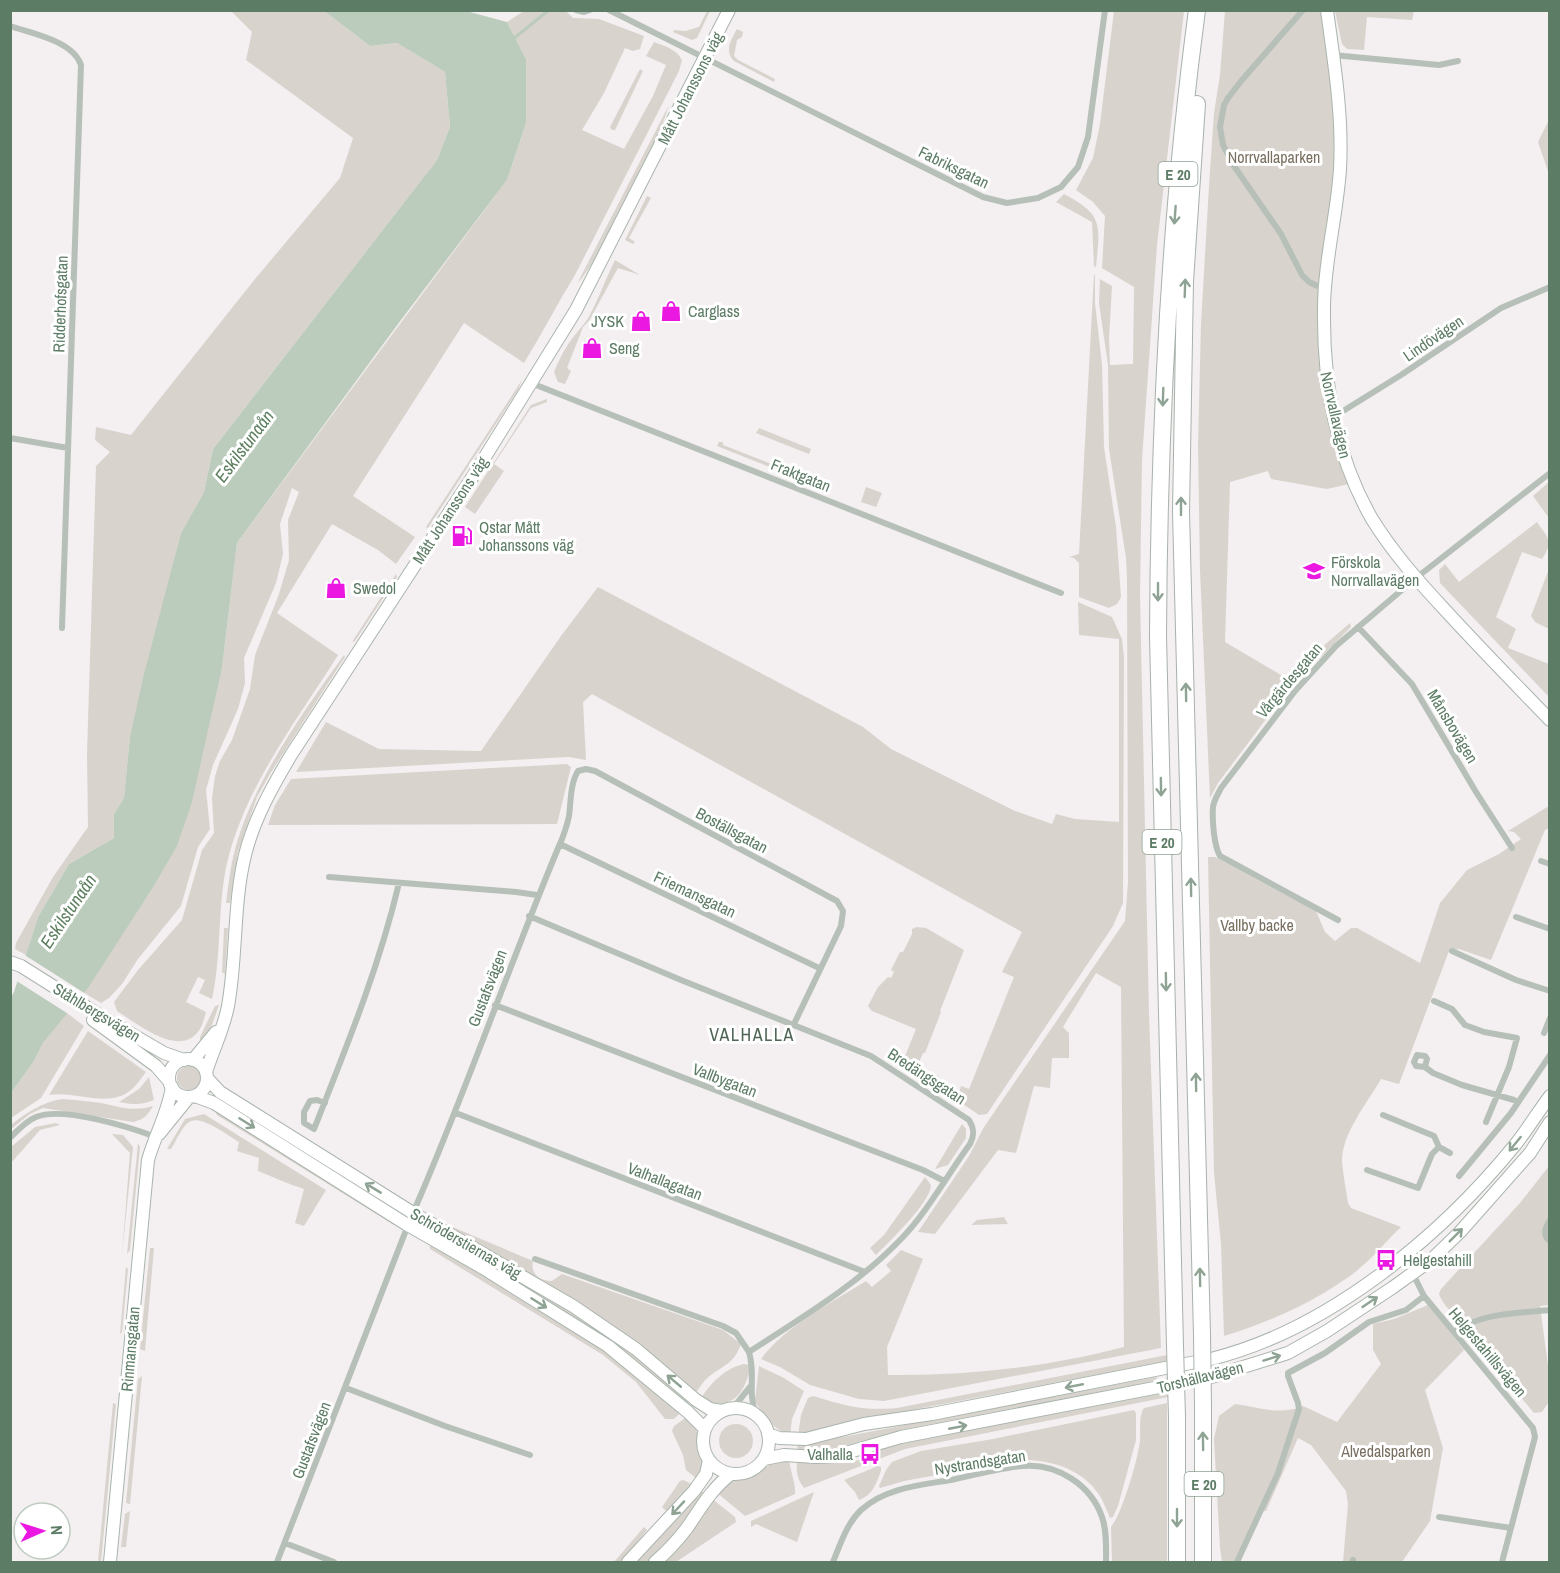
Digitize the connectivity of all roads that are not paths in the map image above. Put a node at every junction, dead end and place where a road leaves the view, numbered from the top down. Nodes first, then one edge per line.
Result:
1 (576, 10) edge
2 (590, 10) edge
3 (609, 10) edge
4 (729, 10) edge
5 (1106, 10) edge
6 (1197, 10) edge
7 (1207, 10) edge
8 (1303, 10) edge
9 (1327, 10) edge
10 (10, 26) edge
11 (1333, 55) junction
12 (705, 58) junction
13 (1458, 61) dead end
14 (1550, 287) edge
15 (1325, 289) junction
16 (531, 383) junction
17 (1334, 417) junction
18 (10, 438) edge
19 (68, 448) junction
20 (1550, 472) edge
21 (1416, 578) junction
22 (1061, 593) dead end
23 (1358, 627) junction
24 (62, 628) dead end
25 (1550, 720) edge
26 (578, 771) joint
27 (560, 844) junction
28 (1512, 848) dead end
29 (1541, 861) dead end
30 (1550, 864) edge
31 (329, 877) dead end
32 (399, 883) junction
33 (537, 895) junction
34 (529, 916) junction
35 (1516, 916) dead end
36 (1338, 920) dead end
37 (1550, 928) edge
38 (1452, 951) dead end
39 (10, 963) edge
40 (819, 968) junction
41 (1550, 991) edge
42 (1434, 1001) dead end
43 (495, 1005) junction
44 (86, 1011) junction
45 (1550, 1018) edge
46 (222, 1024) junction
47 (794, 1024) junction
48 (1544, 1033) dead end
49 (1550, 1055) edge
50 (188, 1059) junction
51 (1425, 1067) dead end
52 (207, 1075) junction
53 (170, 1084) junction
54 (1497, 1094) junction
55 (192, 1096) junction
56 (1550, 1096) edge
57 (1514, 1100) dead end
58 (325, 1103) junction
59 (456, 1113) junction
60 (1383, 1115) dead end
61 (1486, 1122) dead end
62 (1550, 1122) edge
63 (156, 1137) junction
64 (10, 1138) edge
65 (1439, 1147) junction
66 (1450, 1154) dead end
67 (1367, 1170) dead end
68 (1459, 1176) dead end
69 (944, 1181) junction
70 (413, 1213) junction
71 (1550, 1220) edge
72 (408, 1226) junction
73 (1550, 1241) edge
74 (535, 1259) dead end
75 (1399, 1259) junction
76 (865, 1272) junction
77 (1413, 1274) junction
78 (1424, 1296) junction
79 (1550, 1310) edge
80 (1454, 1332) junction
81 (749, 1352) junction
82 (750, 1386) junction
83 (346, 1388) junction
84 (725, 1410) junction
85 (756, 1415) junction
86 (705, 1430) junction
87 (768, 1434) junction
88 (530, 1455) dead end
89 (764, 1459) junction
90 (709, 1460) junction
91 (731, 1474) junction
92 (1439, 1517) dead end
93 (1511, 1528) junction
94 (285, 1543) junction
95 (110, 1563) edge
96 (277, 1563) edge
97 (334, 1563) edge
98 (628, 1563) edge
99 (655, 1563) edge
100 (833, 1563) edge
101 (1106, 1563) edge
102 (1177, 1563) edge
103 (1203, 1563) edge
104 (1237, 1563) edge
105 (1502, 1563) edge

1 - 2 street
3 - 12 street, Fabriksgatan
4 - 12 street, Mått Johanssons väg
5 - 12 street, Fabriksgatan
6 -> 102 highway, E 20, bridge
103 -> 7 highway, E 20, bridge
8 - 15 street
9 - 11 street, Norrvallavägen
10 - 19 street, Ridderhofsgatan
11 - 13 street
11 - 15 street, Norrvallavägen
12 - 16 street, Mått Johanssons väg
14 - 17 street, Lindövägen
15 - 17 street, Norrvallavägen
16 - 22 street, Fraktgatan
16 - 46 street, Mått Johanssons väg
17 - 21 street, Norrvallavägen
18 - 19 street
19 - 24 street, Ridderhofsgatan
20 - 21 street, Vårgärdesgatan
21 - 23 street, Vårgärdesgatan
21 - 25 street, Norrvallavägen
23 - 28 street, Månsbovägen
23 - 36 street, Vårgärdesgatan
26 - 27 street, Gustafsvägen
26 - 40 street, Boställsgatan
27 - 33 street, Gustafsvägen
27 - 40 street, Friemansgatan
29 - 30 street
31 - 32 street
32 - 33 street
32 - 58 street
33 - 34 street, Gustafsvägen
34 - 43 street, Gustafsvägen
34 - 47 street, Bredängsgatan
35 - 37 street
38 - 41 street
39 - 44 street, Ståhlbergsvägen
40 - 47 street, Boställsgatan
42 - 54 street
43 - 59 street, Gustafsvägen
43 - 69 street, Vallbygatan
44 - 50 street, Ståhlbergsvägen
44 - 53 street, Ståhlbergsvägen
45 - 48 street
46 - 50 street, Mått Johanssons väg
46 - 52 street, Mått Johanssons väg
47 - 69 street, Bredängsgatan
49 - 68 street
50 - 52 street
50 - 53 street
51 - 54 street
52 - 55 street
70 -> 52 street, Schröderstiernas väg
53 - 55 street
53 - 63 street, Rinmansgatan
54 - 57 street
54 - 61 street
55 - 63 street, Rinmansgatan
55 -> 72 street, Schröderstiernas väg
56 -> 75 street, Torshällavägen
58 - 58 street
59 - 70 street, Gustafsvägen
59 - 76 street, Valhallagatan
60 - 65 street
77 -> 62 street, Torshällavägen
63 - 64 street
63 - 95 street, Rinmansgatan
65 - 66 street
65 - 67 street
69 - 76 street, Bredängsgatan
70 - 72 street
84 -> 70 street, Schröderstiernas väg
71 - 73 street
72 - 83 street, Gustafsvägen
72 -> 86 street, Schröderstiernas väg
74 - 81 street, Schröderstiernas väg
75 - 77 street
75 -> 87 street, Torshällavägen
76 - 81 street, Bredängsgatan
77 - 78 street, Helgestahillsvägen
89 -> 77 street, Torshällavägen
78 - 80 street, Helgestahillsvägen
78 - 104 street
79 - 80 street
80 - 93 street, Helgestahillsvägen
81 - 82 street
82 - 84 street
82 - 85 street
83 - 88 street
83 - 94 street, Gustafsvägen
84 - 85 street
84 - 86 street
85 - 87 street
86 - 90 street
87 - 89 street
89 - 91 street
90 - 91 street
90 -> 98 street
91 - 99 street
92 - 93 street
93 - 105 street, Helgestahillsvägen
94 - 96 street, Gustafsvägen
94 - 97 street
100 - 101 street, Nystrandsgatan

